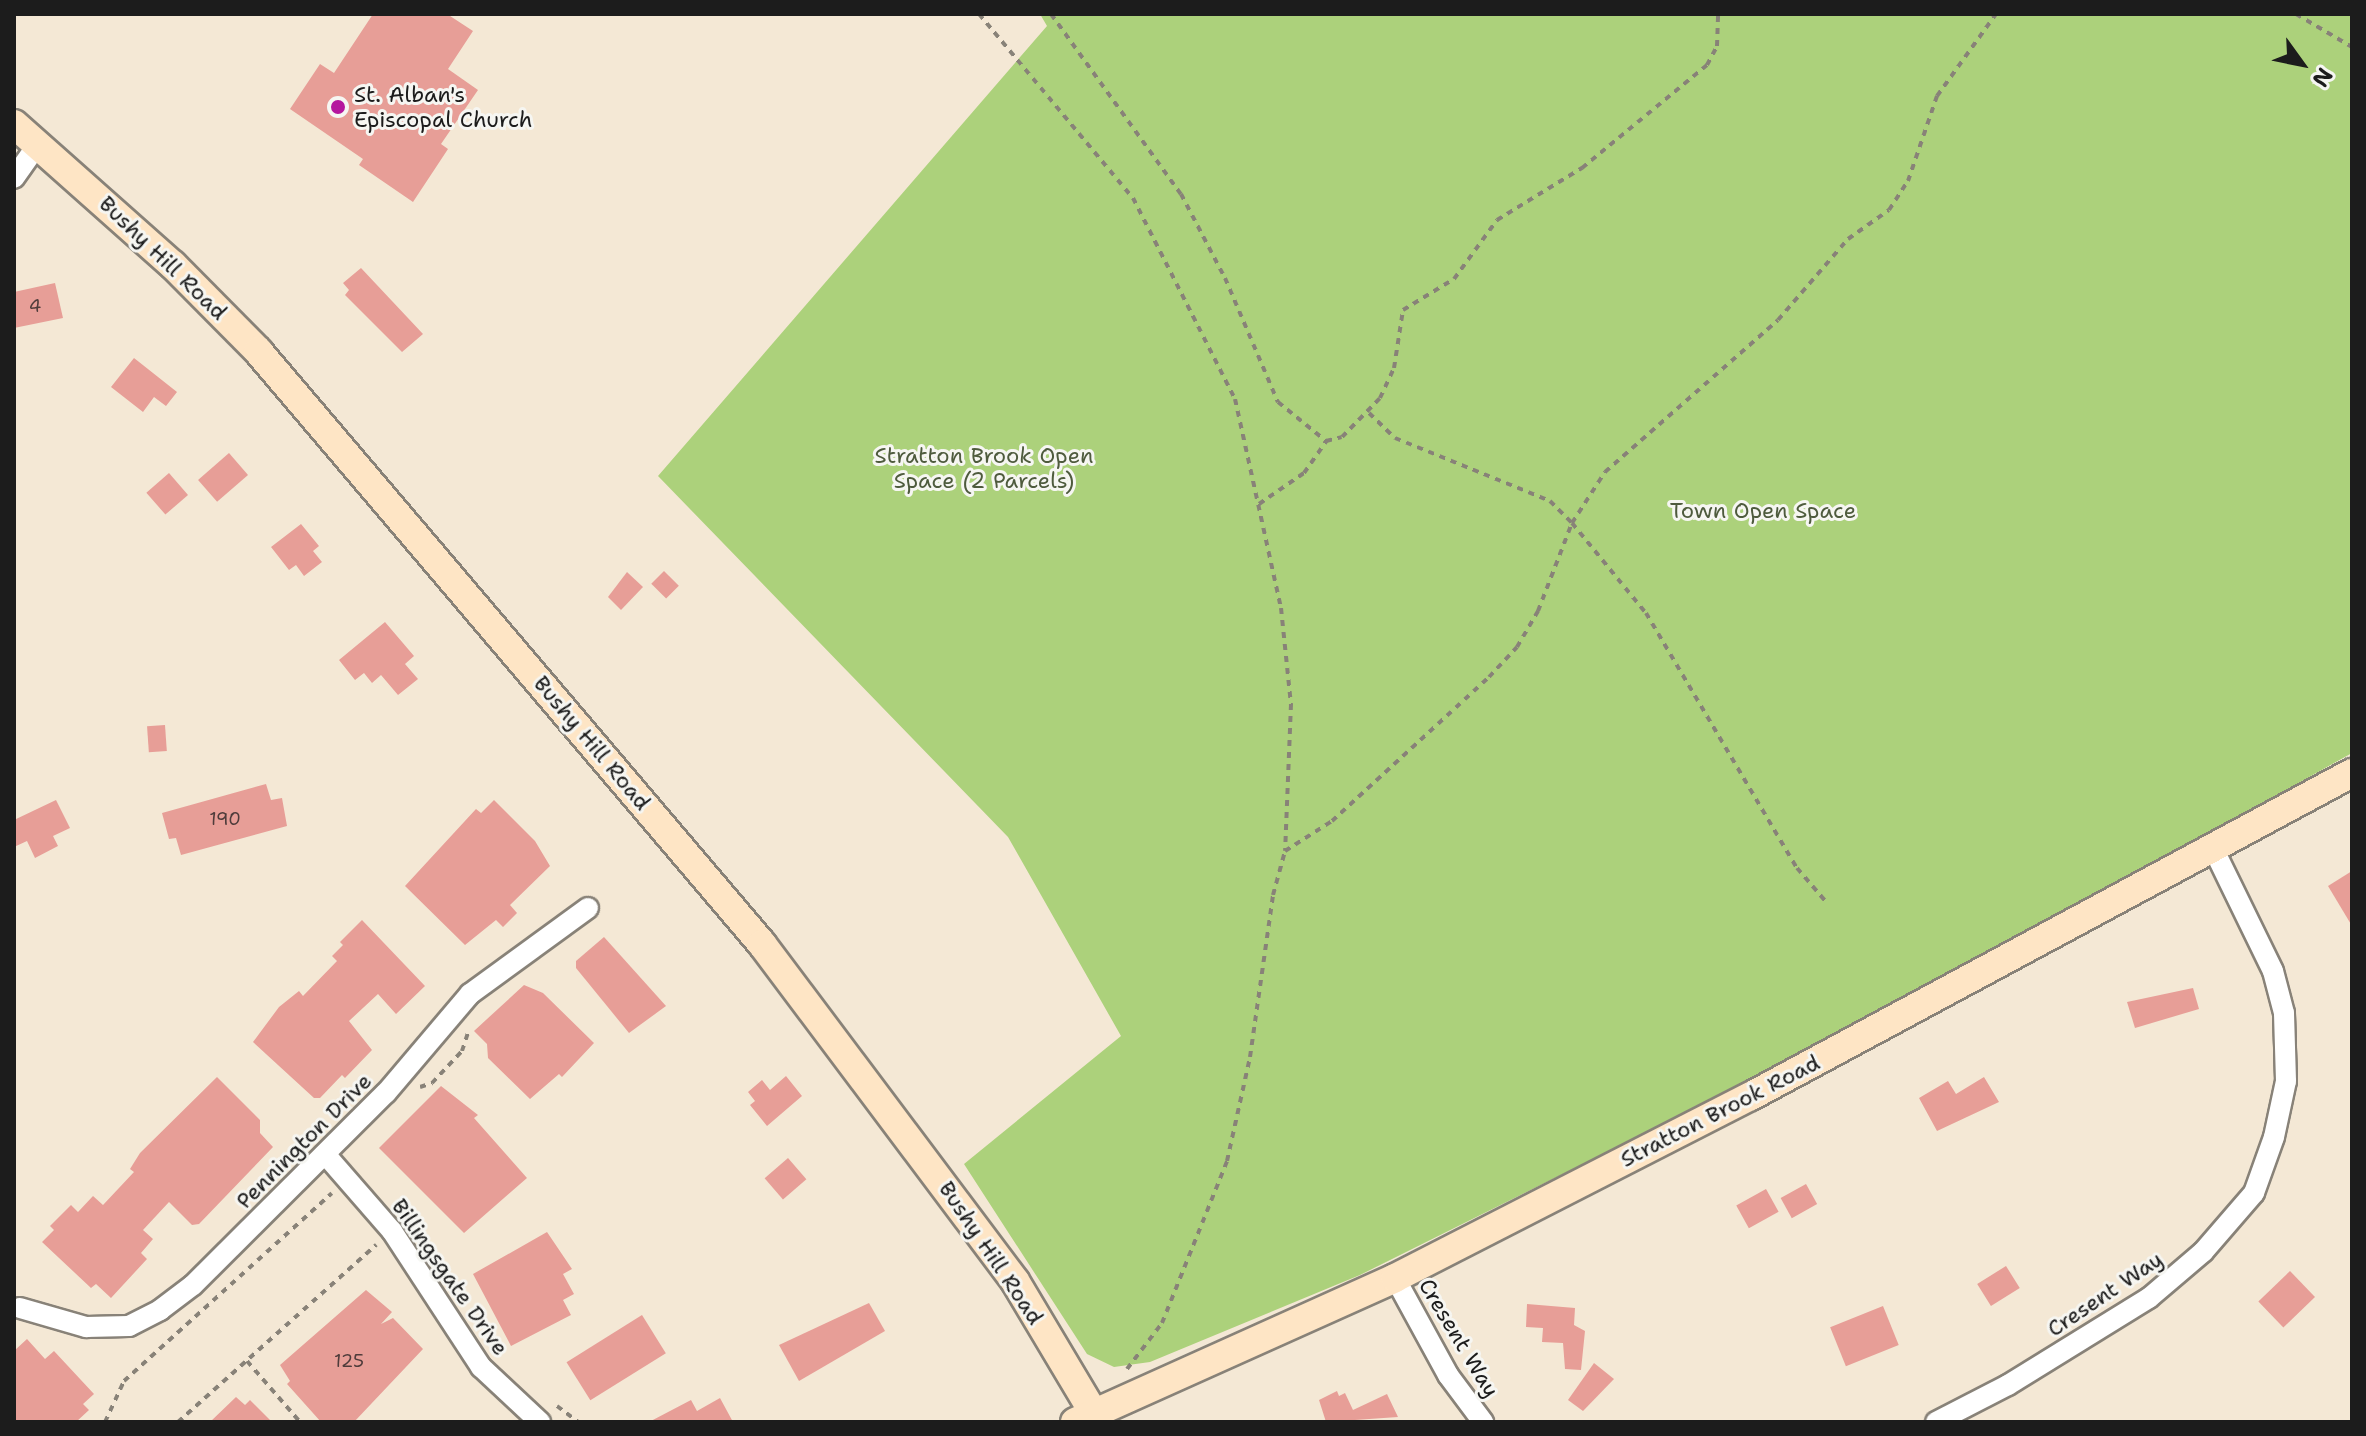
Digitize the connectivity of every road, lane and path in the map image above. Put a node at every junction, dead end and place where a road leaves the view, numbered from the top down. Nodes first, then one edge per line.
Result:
1 (979, 14) edge
2 (1051, 14) edge
3 (1718, 14) edge
4 (1996, 14) edge
5 (2296, 14) edge
6 (2352, 47) edge
7 (14, 124) edge
8 (38, 144) junction
9 (14, 178) edge
10 (1369, 413) junction
11 (1326, 441) junction
12 (1258, 505) junction
13 (1572, 523) junction
14 (2352, 773) edge
15 (2213, 848) junction
16 (1285, 851) junction
17 (1827, 903) dead end
18 (588, 908) dead end
19 (472, 1019) dead end
20 (409, 1098) dead end
21 (325, 1154) junction
22 (349, 1178) junction
23 (415, 1224) dead end
24 (392, 1231) junction
25 (436, 1262) dead end
26 (1395, 1278) junction
27 (20, 1308) dead end
28 (247, 1361) junction
29 (1120, 1379) dead end
30 (547, 1399) dead end
31 (1089, 1419) edge
32 (105, 1422) edge
33 (178, 1422) edge
34 (300, 1422) edge
35 (540, 1422) edge
36 (578, 1422) edge
37 (1483, 1422) edge
38 (1936, 1422) edge

1 - 12 path
2 - 11 path
3 - 10 path
4 - 13 path
5 - 6 path
7 - 8 main road, Bushy Hill Road
8 - 9 street
8 - 31 main road, Bushy Hill Road
10 - 11 path
10 - 13 path
11 - 12 path
12 - 16 path
13 - 16 path
13 - 17 path
14 - 15 main road, Stratton Brook Road
15 - 26 main road, Stratton Brook Road
15 - 38 street, Cresent Way
16 - 29 path
18 - 21 street, Pennington Drive
19 - 20 path
21 - 22 street, Billingsgate Drive
21 - 27 street, Pennington Drive
22 - 24 street, Billingsgate Drive
22 - 32 path
23 - 25 path
24 - 28 path
24 - 35 street, Billingsgate Drive
26 - 31 main road, Stratton Brook Road
26 - 37 street, Cresent Way
28 - 33 path
28 - 34 path
30 - 36 path

